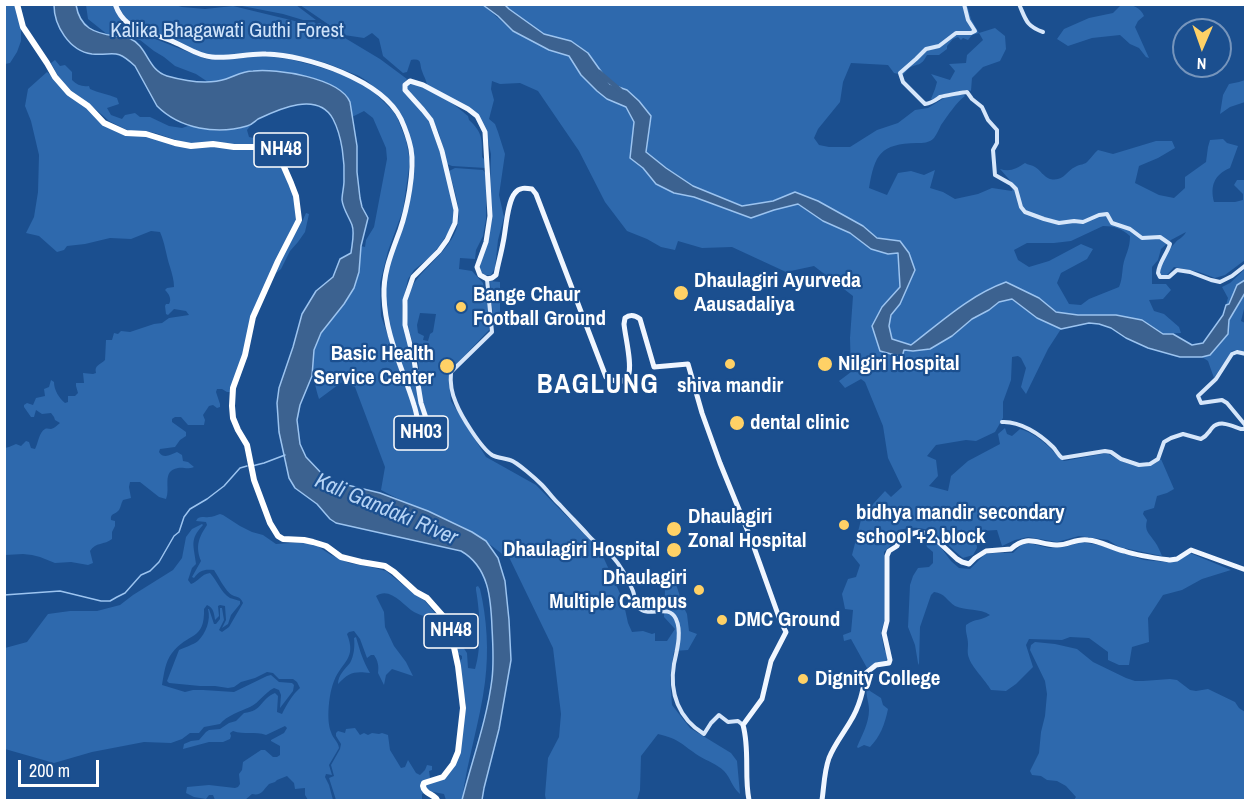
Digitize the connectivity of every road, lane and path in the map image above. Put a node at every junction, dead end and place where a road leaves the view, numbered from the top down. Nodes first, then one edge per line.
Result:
1 (17, 4) edge
2 (115, 4) edge
3 (964, 4) edge
4 (1018, 4) edge
5 (1043, 32) dead end
6 (1245, 265) edge
7 (488, 279) junction
8 (1245, 354) edge
9 (1002, 422) dead end
10 (1245, 426) edge
11 (1245, 570) edge
12 (743, 725) junction
13 (437, 801) edge
14 (749, 801) edge
15 (822, 801) edge

1 - 13 highway, NH48
2 - 7 main road, NH03
3 - 6 street
4 - 5 street
7 - 12 street
7 - 12 main road
8 - 10 street
9 - 10 street
11 - 15 main road
12 - 14 main road

